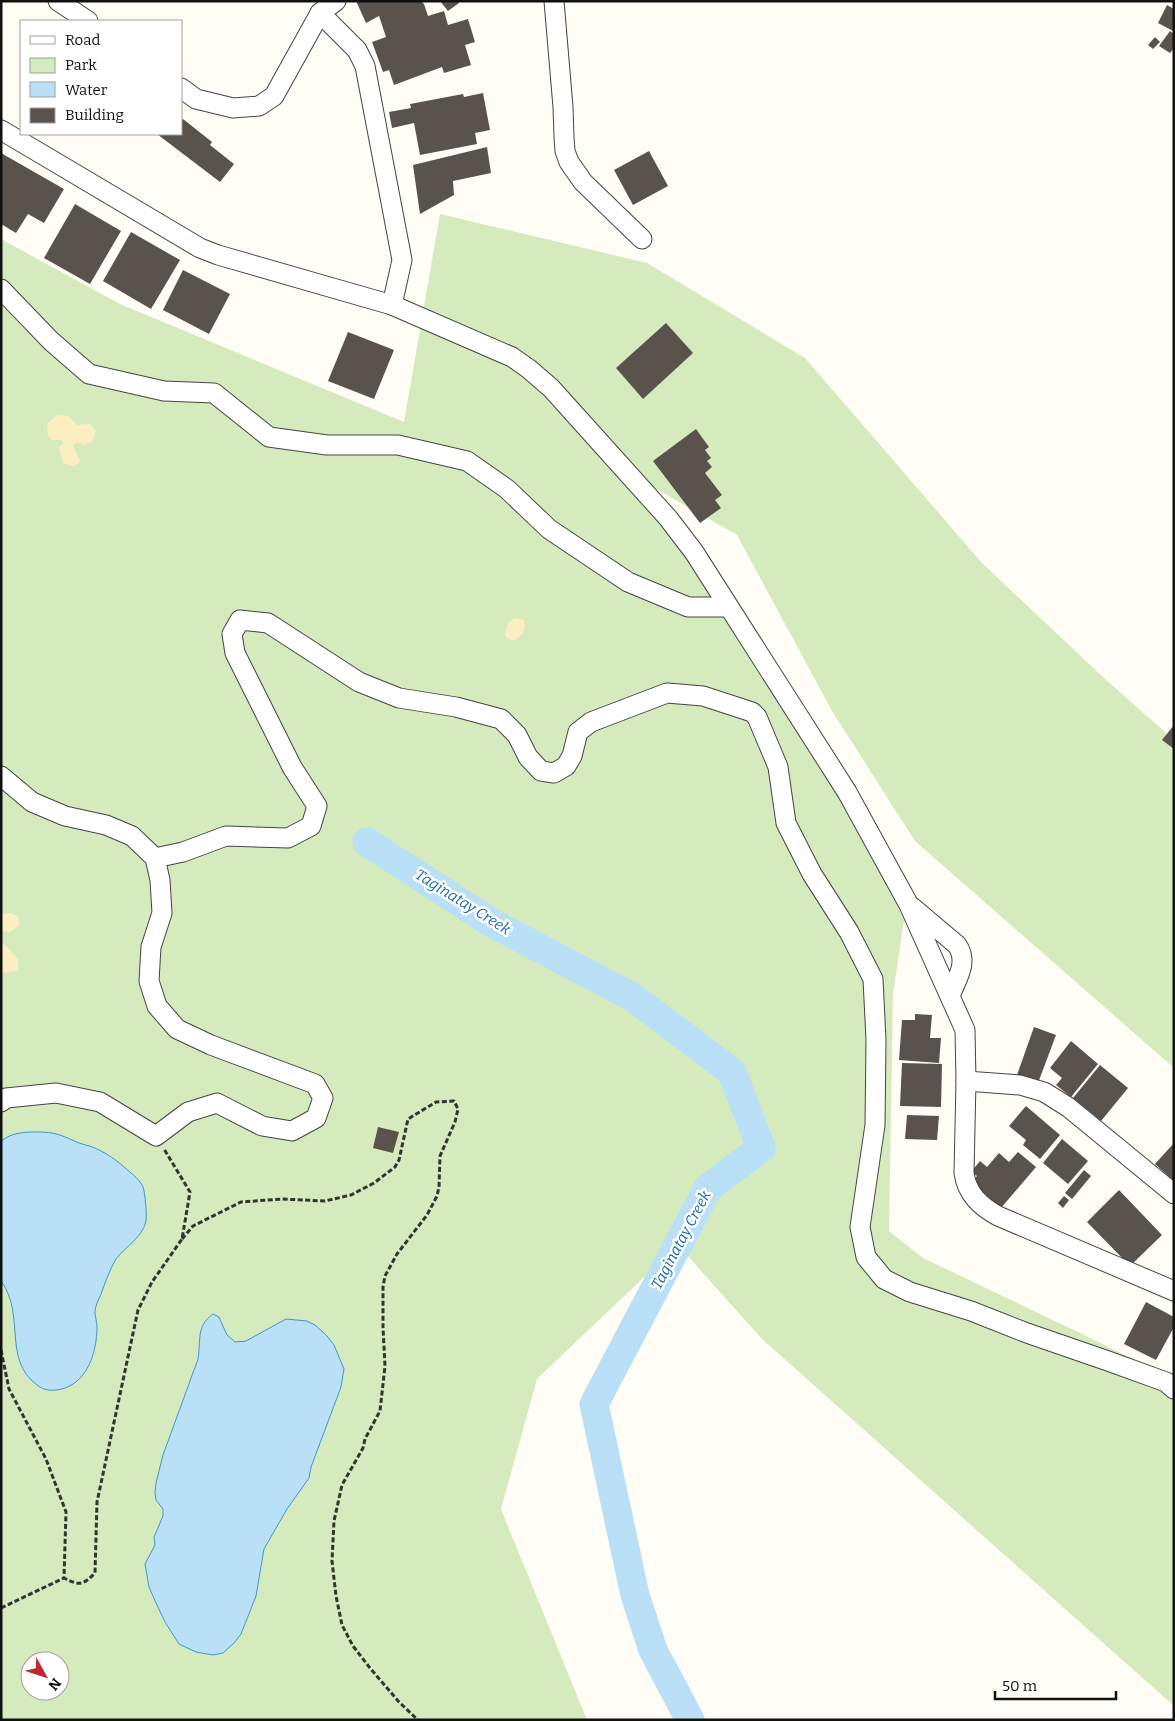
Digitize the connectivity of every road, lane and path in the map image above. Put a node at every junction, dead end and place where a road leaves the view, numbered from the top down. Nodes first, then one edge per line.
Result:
1 (58, 1) edge
2 (336, 1) edge
3 (554, 1) edge
4 (320, 13) junction
5 (86, 20) edge
6 (182, 89) edge
7 (1, 130) edge
8 (642, 239) dead end
9 (1, 289) edge
10 (392, 305) junction
11 (728, 607) junction
12 (1, 776) edge
13 (154, 858) junction
14 (909, 905) junction
15 (950, 996) junction
16 (966, 1082) junction
17 (1, 1102) edge
18 (156, 1136) junction
19 (1174, 1194) edge
20 (182, 1239) junction
21 (1174, 1291) edge
22 (1, 1350) edge
23 (1174, 1389) edge
24 (64, 1578) junction
25 (1, 1608) edge
26 (418, 1720) edge

1 - 5 street
2 - 4 street
3 - 8 street
4 - 6 street
4 - 10 street
7 - 10 street
9 - 11 street
10 - 11 street
11 - 14 street
12 - 13 street
13 - 18 street
13 - 23 street
14 - 15 street
14 - 15 street
15 - 16 street
16 - 19 street
16 - 21 street
17 - 18 street
18 - 20 path
20 - 24 path
20 - 26 path
22 - 24 path
24 - 25 path

